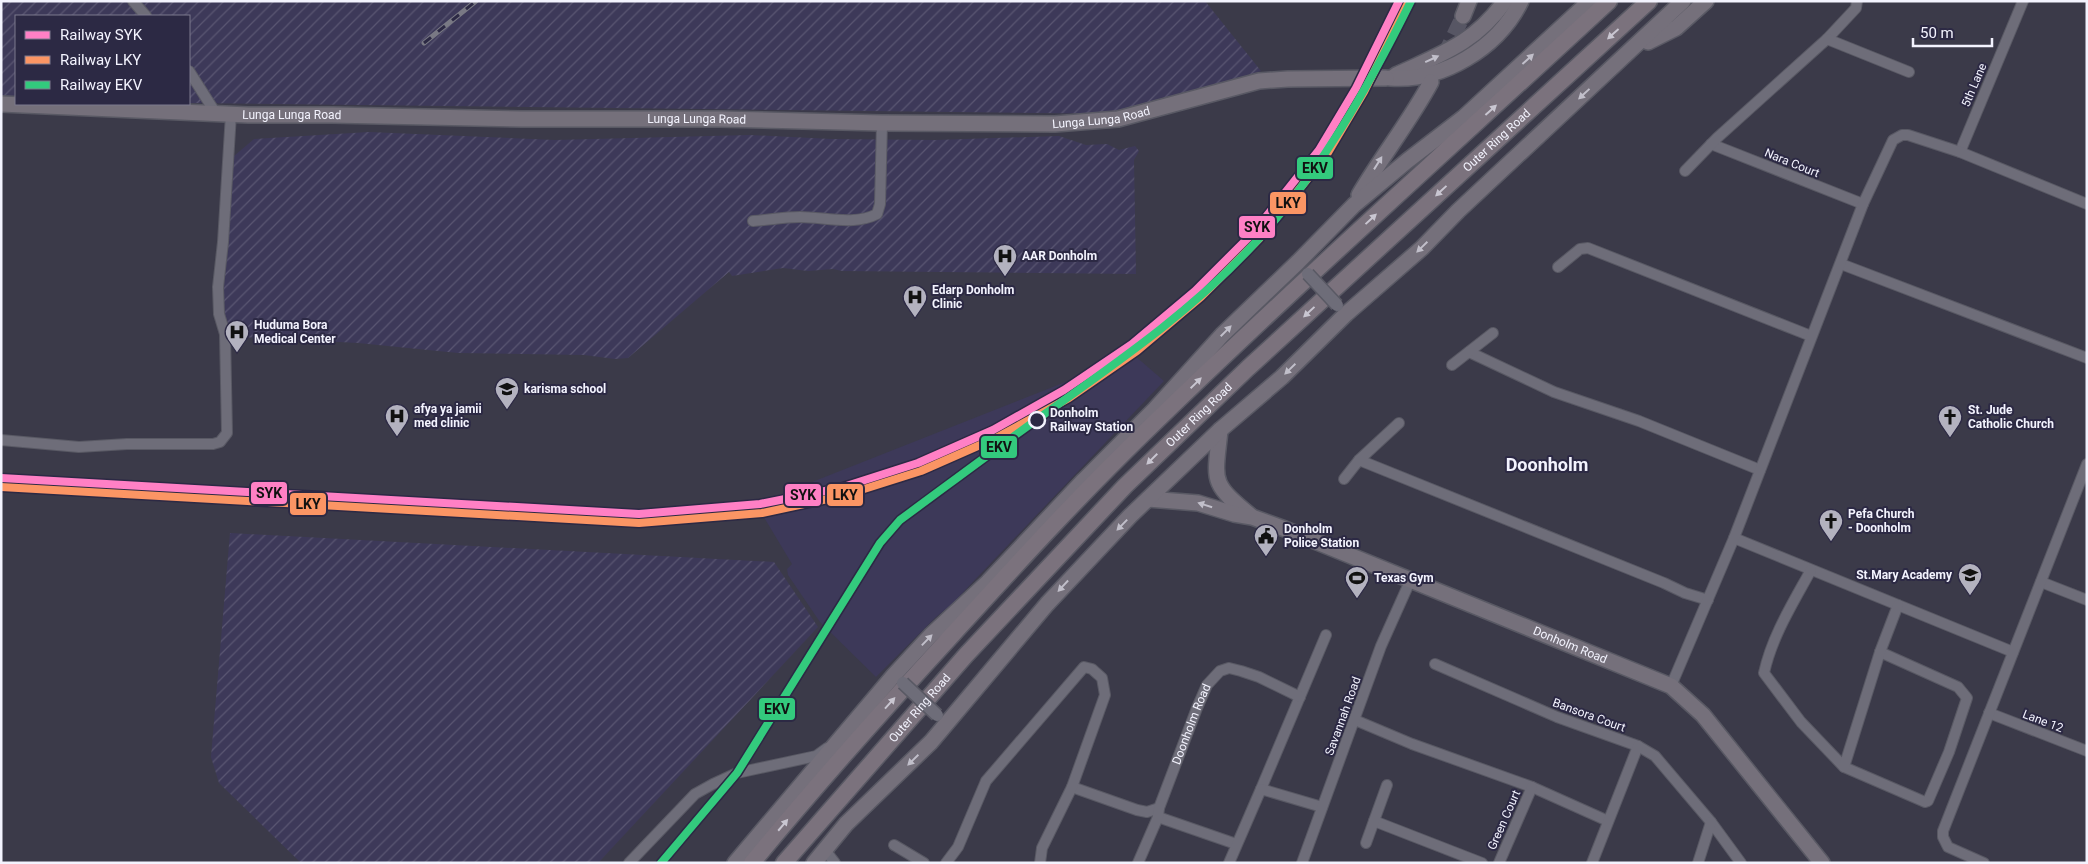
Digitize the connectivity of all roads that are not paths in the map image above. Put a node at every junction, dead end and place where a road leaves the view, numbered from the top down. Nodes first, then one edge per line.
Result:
1 (133, 1) edge
2 (1469, 1) edge
3 (1505, 1) edge
4 (1521, 1) edge
5 (1609, 1) edge
6 (1649, 1) edge
7 (1684, 1) edge
8 (1706, 1) edge
9 (1857, 1) edge
10 (2023, 1) edge
11 (1590, 2) edge
12 (145, 15) edge
13 (1463, 16) tunnel mouth
14 (1827, 39) junction
15 (1624, 57) junction
16 (1909, 72) dead end
17 (190, 73) edge
18 (1386, 78) dead end
19 (1431, 82) dead end
20 (1, 104) edge
21 (15, 105) edge
22 (28, 105) edge
23 (215, 112) junction
24 (231, 114) junction
25 (882, 123) junction
26 (1711, 144) junction
27 (1960, 152) junction
28 (1685, 170) dead end
29 (1863, 204) junction
30 (2087, 204) edge
31 (1354, 205) junction
32 (753, 222) dead end
33 (1841, 264) junction
34 (1558, 267) dead end
35 (1308, 274) dead end
36 (1337, 305) dead end
37 (1493, 333) dead end
38 (1811, 336) junction
39 (1469, 352) junction
40 (2087, 358) edge
41 (1452, 365) dead end
42 (1400, 423) dead end
43 (1220, 430) junction
44 (1, 440) edge
45 (1359, 460) junction
46 (2087, 464) edge
47 (1760, 470) junction
48 (1344, 479) dead end
49 (1148, 499) junction
50 (1252, 517) junction
51 (1734, 538) junction
52 (1811, 570) junction
53 (1411, 579) junction
54 (2041, 582) junction
55 (1708, 600) junction
56 (2087, 600) edge
57 (1898, 605) junction
58 (1326, 635) dead end
59 (1880, 652) junction
60 (2013, 652) junction
61 (1435, 664) dead end
62 (903, 683) dead end
63 (1671, 686) junction
64 (1300, 696) junction
65 (1990, 713) junction
66 (937, 715) dead end
67 (1355, 720) junction
68 (838, 741) junction
69 (1638, 746) junction
70 (2087, 751) edge
71 (1844, 767) junction
72 (1387, 785) dead end
73 (1072, 786) junction
74 (1532, 787) junction
75 (1261, 790) junction
76 (1322, 807) junction
77 (1158, 813) junction
78 (1374, 821) junction
79 (1608, 821) junction
80 (1711, 822) junction
81 (1366, 843) dead end
82 (1236, 844) junction
83 (894, 845) dead end
84 (824, 850) junction
85 (1594, 862) edge
86 (629, 863) edge
87 (735, 863) edge
88 (752, 863) edge
89 (784, 863) edge
90 (814, 863) edge
91 (835, 863) edge
92 (924, 863) edge
93 (946, 863) edge
94 (1040, 863) edge
95 (1138, 863) edge
96 (1229, 863) edge
97 (1302, 863) edge
98 (1482, 863) edge
99 (1499, 863) edge
100 (1698, 863) edge
101 (1741, 863) edge
102 (1822, 863) edge
103 (1984, 863) edge

1 - 12 street
2 - 13 main road
4 -> 3 main road
88 -> 5 main road, Outer Ring Road
6 -> 89 main road, Outer Ring Road
7 - 15 main road, Outer Ring Road
8 - 15 main road
9 - 14 street
10 - 27 street, 5th Lane
31 -> 11 main road
14 - 16 street
14 - 26 street
15 -> 43 main road, Outer Ring Road
17 - 23 street
18 - 25 main road, Lunga Lunga Road
31 -> 19 main road
20 - 21 main road, Lunga Lunga Road
22 - 23 main road, Lunga Lunga Road
23 - 24 main road, Lunga Lunga Road
24 - 25 main road, Lunga Lunga Road
24 - 44 street
25 - 32 street
26 - 28 street
26 - 29 street, Nara Court
27 - 29 street
27 - 30 street
29 - 33 street
68 -> 31 main road
33 - 38 street
33 - 40 street
34 - 38 street
35 - 36 street, bridge
37 - 39 street
38 - 47 street
39 - 41 street
39 - 47 street
42 - 45 street
43 - 49 main road, Outer Ring Road
43 - 50 main road
45 - 48 street
45 - 55 street
46 - 54 street
47 - 51 street
50 -> 49 main road
49 -> 84 main road, Outer Ring Road
50 - 53 main road, Donholm Road
51 - 52 street
51 - 55 street
52 - 57 street
52 - 71 street
53 - 63 main road, Donholm Road
53 - 67 street, Savannah Road
54 - 56 street
54 - 60 street
55 - 63 street
57 - 59 street
57 - 60 street
58 - 64 street
59 - 71 street
59 - 71 street
60 - 65 street
61 - 69 street, Bansora Court
62 - 66 street, bridge
63 - 102 main road, Donholm Road
64 - 75 street
64 - 77 street, Doonholm Road
65 - 70 street, Lane 12
65 - 103 street
67 - 74 street
67 - 76 street, Savannah Road
68 - 86 street
68 - 87 main road
69 - 79 street
69 - 80 street, Bansora Court
72 - 78 street
73 - 77 street
73 - 93 street
73 - 94 street
74 - 79 street
74 - 99 street, Green Court
75 - 76 street
75 - 82 street
76 - 97 street, Savannah Road
77 - 82 street
77 - 95 street, Doonholm Road
78 - 81 street
78 - 98 street
79 - 85 street
80 - 100 street
80 - 101 street, Bansora Court
82 - 96 street
83 - 92 street
84 - 90 main road, Outer Ring Road
84 - 91 street

